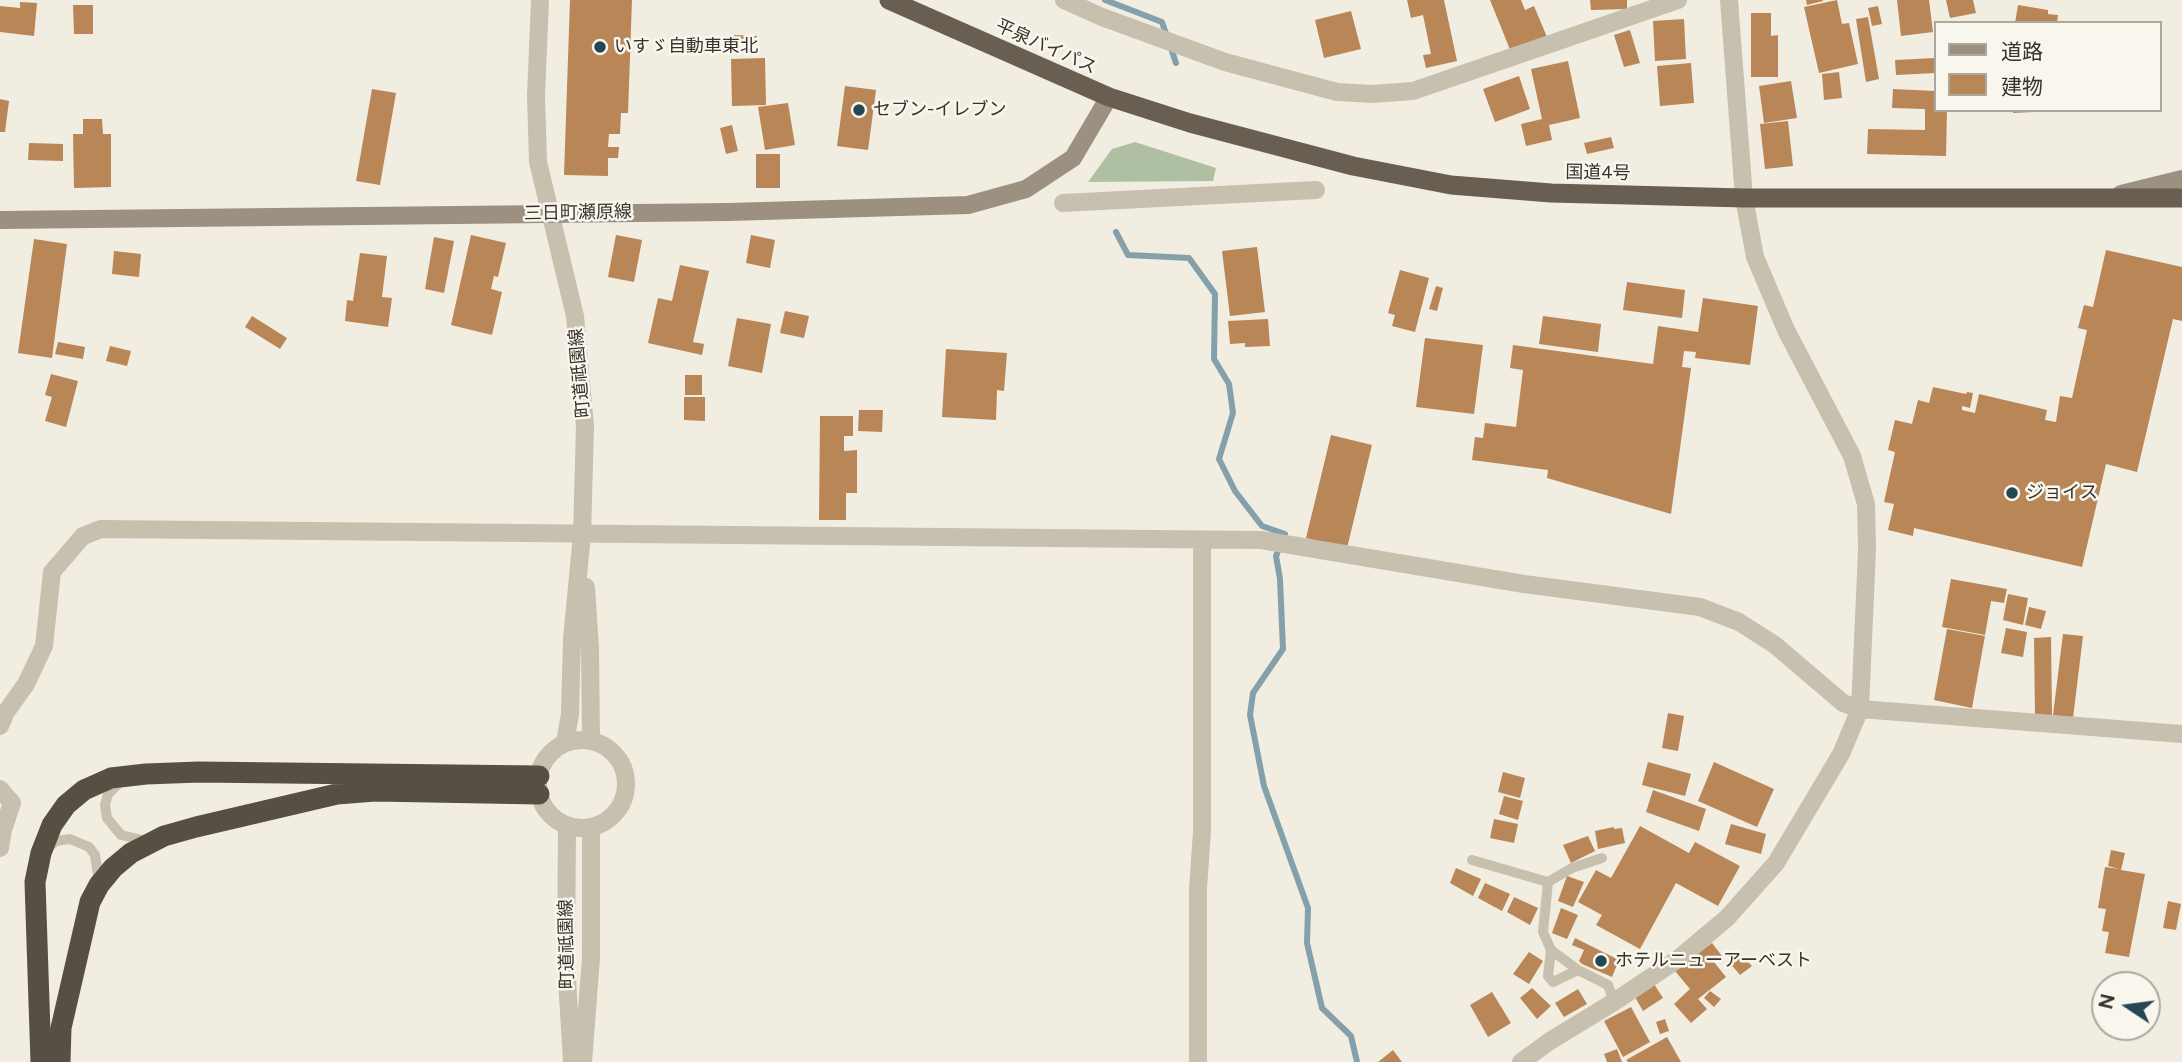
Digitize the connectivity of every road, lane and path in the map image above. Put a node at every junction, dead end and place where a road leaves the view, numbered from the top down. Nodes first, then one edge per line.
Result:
1 (540, 0) edge
2 (889, 0) edge
3 (1065, 0) edge
4 (1678, 0) edge
5 (1729, 0) edge
6 (1109, 97) junction
7 (2182, 178) edge
8 (1316, 190) dead end
9 (1744, 198) junction
10 (2182, 198) edge
11 (2097, 199) junction
12 (1063, 203) dead end
13 (551, 214) junction
14 (0, 220) edge
15 (582, 534) junction
16 (1202, 541) junction
17 (1860, 709) junction
18 (0, 726) edge
19 (2182, 734) edge
20 (591, 740) junction
21 (565, 743) junction
22 (130, 776) junction
23 (539, 785) junction
24 (0, 789) edge
25 (567, 826) junction
26 (591, 827) junction
27 (153, 842) junction
28 (0, 848) edge
29 (40, 853) junction
30 (1602, 858) dead end
31 (1472, 860) dead end
32 (1548, 882) junction
33 (99, 885) junction
34 (1551, 950) junction
35 (1578, 970) junction
36 (1614, 1002) junction
37 (41, 1062) edge
38 (60, 1062) edge
39 (572, 1062) edge
40 (583, 1062) edge
41 (1198, 1062) edge
42 (1521, 1062) edge

1 - 13 street, 町道祗園線
2 - 6 highway, 平泉バイパス
3 - 4 street
5 - 9 street
6 - 9 highway, 国道4号
6 - 13 main road, 三日町瀬原線
7 - 11 main road
8 - 12 street
9 - 11 highway, 国道4号
9 - 17 street
10 - 11 highway, 国道4号
13 - 14 main road, 三日町瀬原線
13 - 15 street, 町道祗園線
15 - 16 street
15 - 18 street
15 - 20 street, 町道祗園線
15 - 21 street, 町道祗園線
16 - 17 street
16 - 41 street
17 - 19 street
17 - 36 street
20 - 21 street
20 - 26 street
21 - 23 street
22 - 23 highway
22 - 27 lane
22 - 29 highway
23 - 25 street
23 - 27 highway
24 - 28 street
25 - 26 street
25 - 39 street, 町道祗園線
26 - 40 street, 町道祗園線
27 - 33 highway
29 - 33 lane
29 - 37 highway
30 - 32 lane
31 - 32 lane
32 - 34 lane
33 - 38 highway
34 - 35 lane
34 - 35 lane
35 - 36 lane
36 - 42 street

